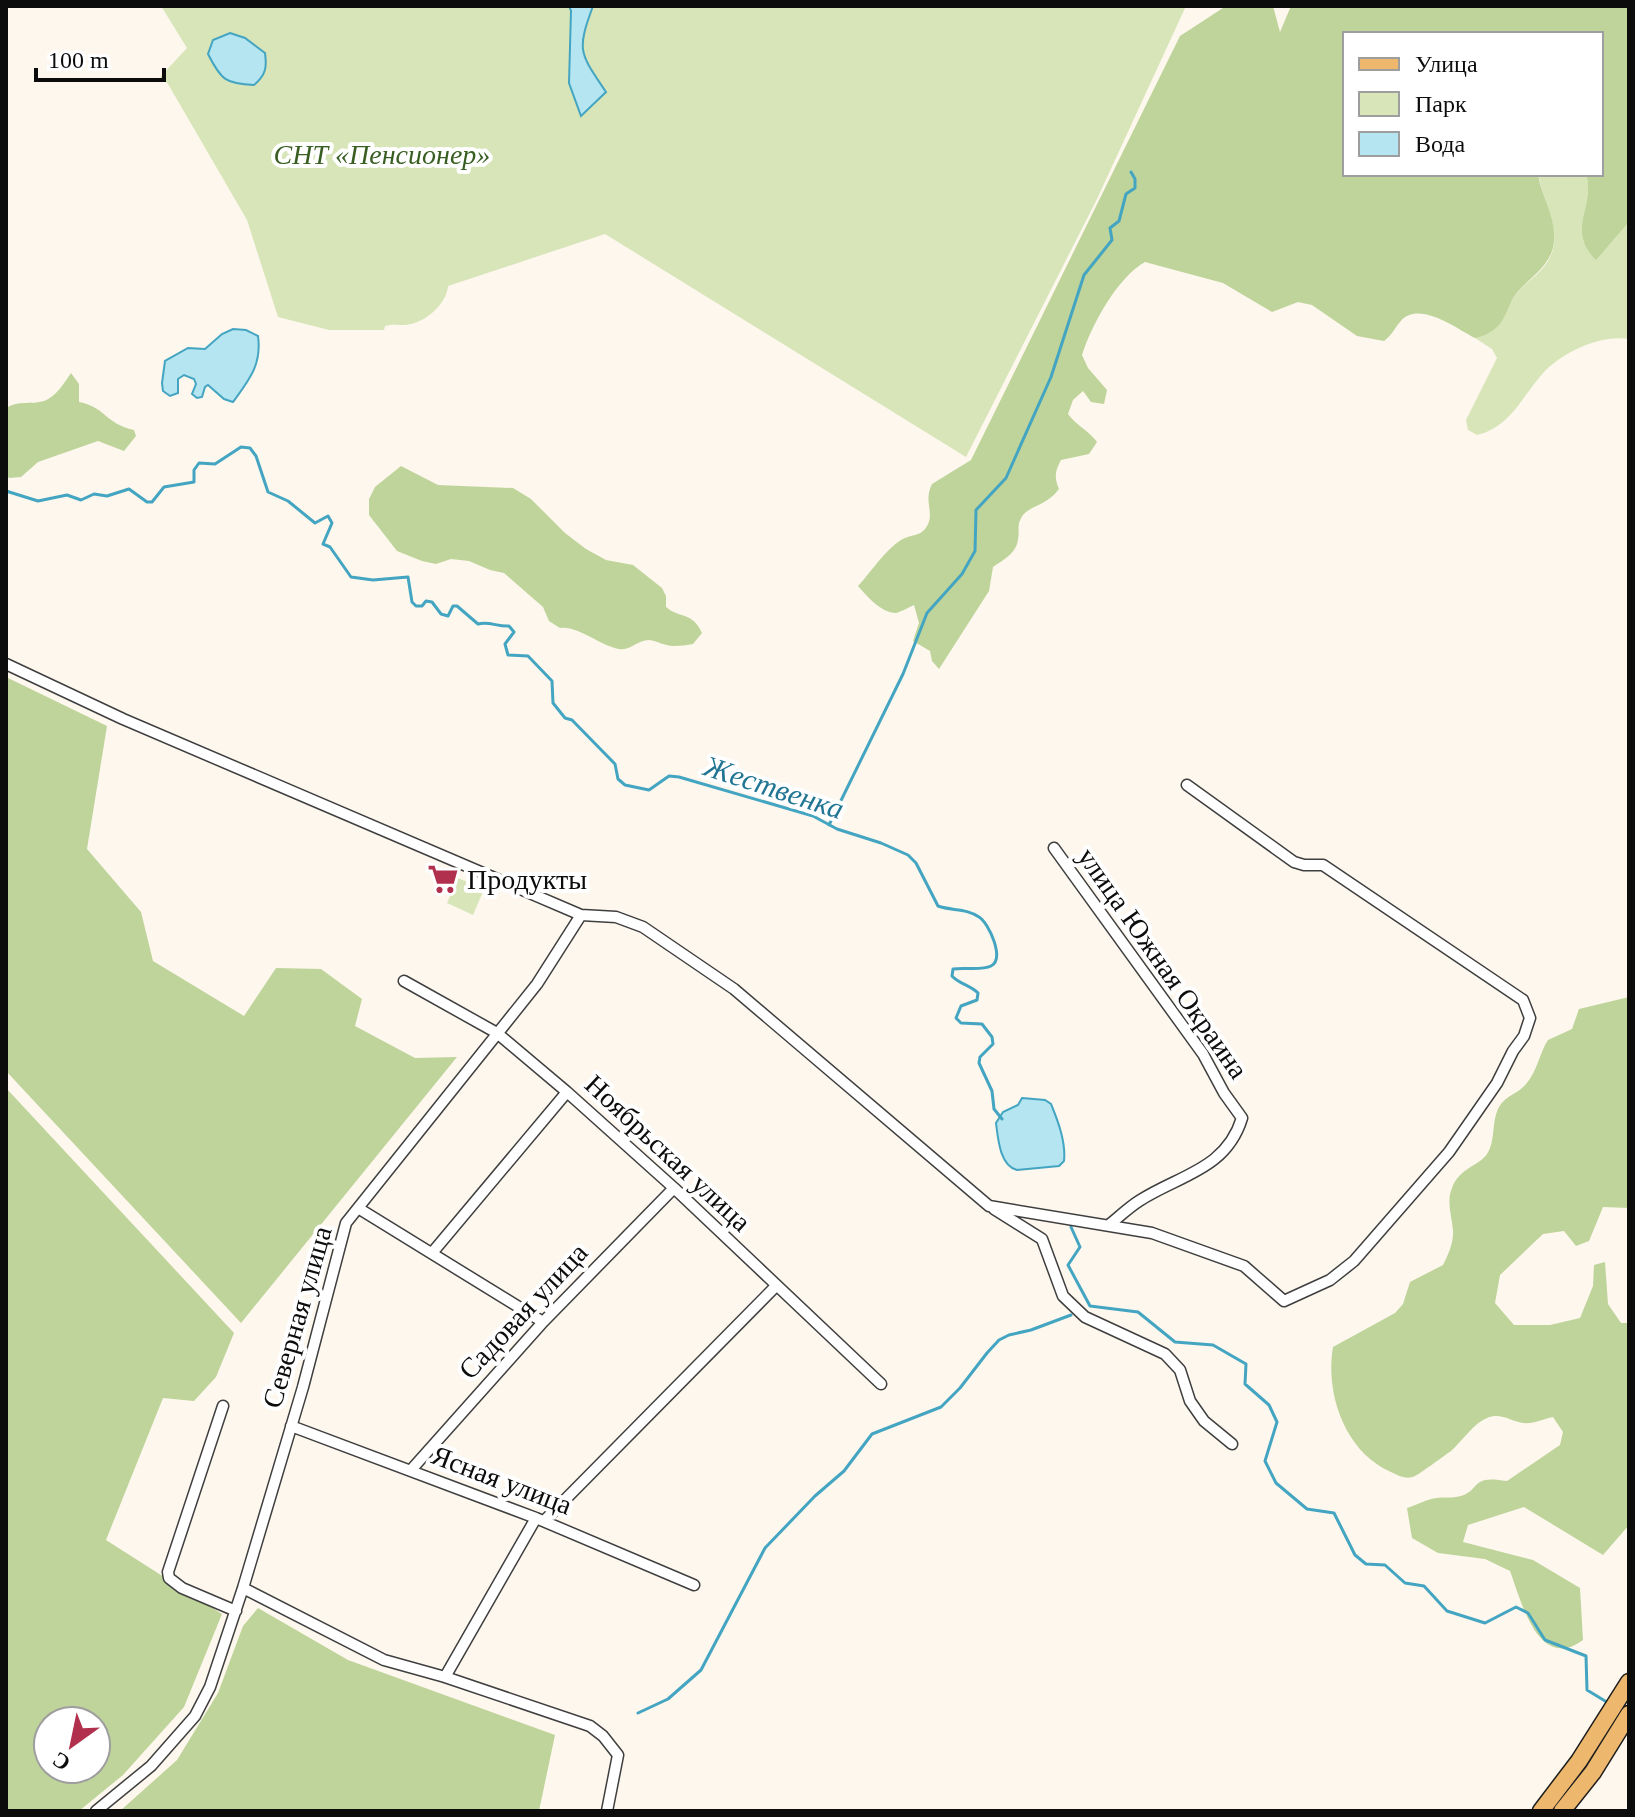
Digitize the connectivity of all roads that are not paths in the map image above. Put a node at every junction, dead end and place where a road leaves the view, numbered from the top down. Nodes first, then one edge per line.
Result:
1 (6, 664) edge
2 (1187, 785) dead end
3 (1054, 848) dead end
4 (581, 915) junction
5 (404, 981) dead end
6 (497, 1033) junction
7 (567, 1092) junction
8 (674, 1188) junction
9 (989, 1206) junction
10 (358, 1208) junction
11 (1109, 1225) junction
12 (432, 1253) junction
13 (776, 1286) junction
14 (543, 1322) junction
15 (881, 1384) dead end
16 (223, 1406) dead end
17 (291, 1426) junction
18 (1232, 1444) dead end
19 (411, 1470) junction
20 (540, 1520) junction
21 (694, 1585) dead end
22 (243, 1588) junction
23 (236, 1611) junction
24 (445, 1677) junction
25 (1629, 1682) edge
26 (1629, 1714) edge
27 (96, 1811) edge
28 (607, 1811) edge
29 (1541, 1811) edge
30 (1562, 1811) edge

1 - 4 street
2 - 11 street
3 - 11 street, улица Южная Окраина
4 - 6 street, Северная улица
4 - 9 street
5 - 6 street, Ноябрьская улица
6 - 7 street, Ноябрьская улица
6 - 10 street, Северная улица
7 - 8 street, Ноябрьская улица
7 - 12 street
8 - 13 street, Ноябрьская улица
8 - 14 street, Садовая улица
9 - 11 street
9 - 18 street
10 - 12 street
10 - 17 street, Северная улица
12 - 14 street
13 - 15 street, Ноябрьская улица
13 - 20 street
14 - 19 street, Садовая улица
16 - 23 street
17 - 19 street, Ясная улица
17 - 22 street, Северная улица
19 - 20 street, Ясная улица
20 - 21 street, Ясная улица
20 - 24 street
22 - 23 street, Северная улица
22 - 24 street
23 - 27 street
24 - 28 street
25 - 29 main road
26 - 30 main road

